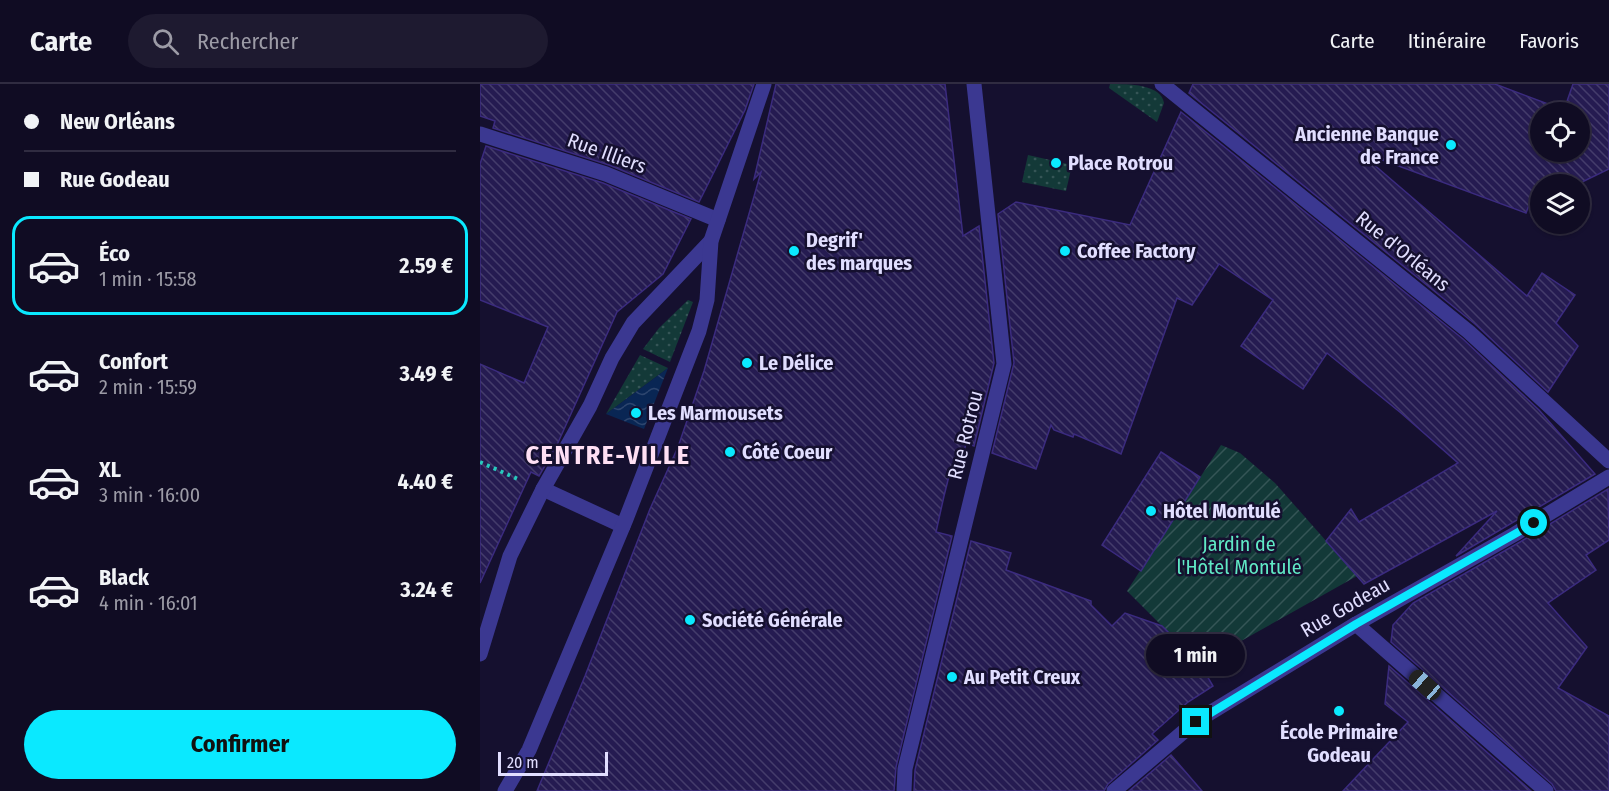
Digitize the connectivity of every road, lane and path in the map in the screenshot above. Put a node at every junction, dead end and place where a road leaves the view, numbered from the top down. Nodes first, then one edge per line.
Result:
1 (765, 84) edge
2 (974, 84) edge
3 (1162, 84) edge
4 (480, 134) edge
5 (718, 220) junction
6 (711, 241) junction
7 (1609, 461) edge
8 (480, 462) edge
9 (1609, 477) edge
10 (543, 489) junction
11 (623, 526) junction
12 (1356, 624) junction
13 (480, 654) edge
14 (505, 791) edge
15 (904, 791) edge
16 (1114, 791) edge
17 (1546, 791) edge

1 - 5 street
2 - 15 street, Rue Rotrou
3 - 7 street, Rue d'Orléans
4 - 5 street, Rue Illiers
5 - 6 street
6 - 10 street
6 - 11 street
8 - 10 path
9 - 12 street, Rue Godeau
10 - 11 street
10 - 13 street
11 - 14 street
12 - 16 street, Rue Godeau
12 - 17 street

